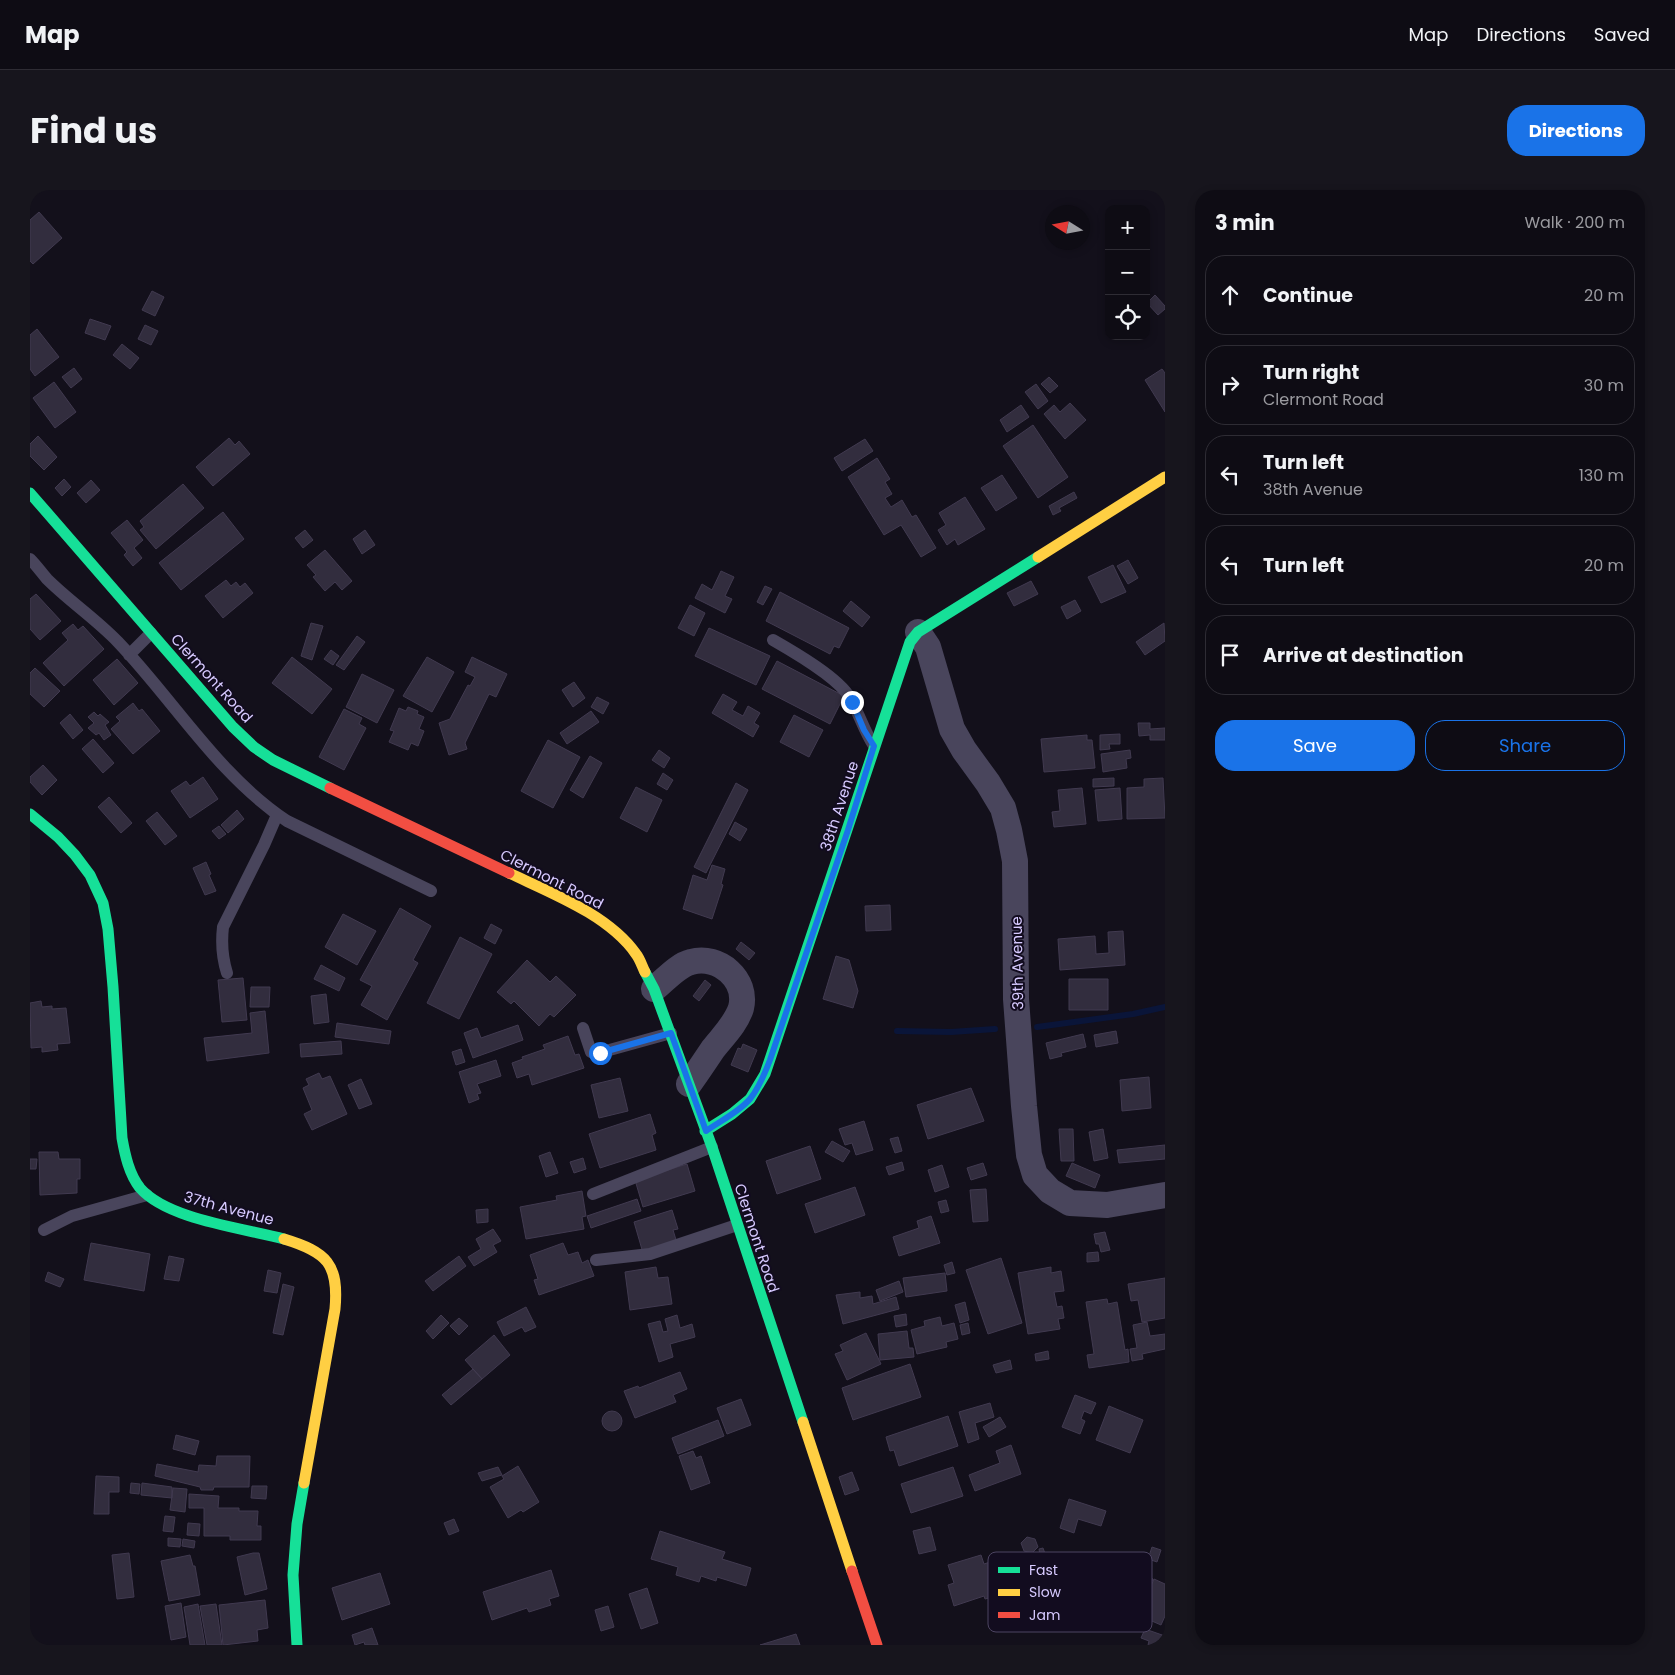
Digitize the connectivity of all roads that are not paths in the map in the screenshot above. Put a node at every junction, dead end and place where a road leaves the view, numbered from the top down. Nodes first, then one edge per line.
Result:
1 (1165, 477) edge
2 (30, 493) edge
3 (30, 558) edge
4 (918, 632) junction
5 (152, 633) junction
6 (774, 640) dead end
7 (129, 655) junction
8 (874, 746) junction
9 (30, 814) edge
10 (277, 814) junction
11 (431, 891) dead end
12 (227, 973) dead end
13 (654, 989) junction
14 (583, 1028) dead end
15 (671, 1033) junction
16 (689, 1084) junction
17 (706, 1131) junction
18 (712, 1147) junction
19 (593, 1194) dead end
20 (149, 1195) junction
21 (1165, 1195) edge
22 (736, 1225) junction
23 (44, 1230) dead end
24 (596, 1260) dead end
25 (297, 1645) edge
26 (877, 1645) edge

1 - 4 street, 38th Avenue
2 - 5 street, Clermont Road
3 - 7 lane
4 - 8 street, 38th Avenue
4 - 21 street, 39th Avenue
5 - 7 lane
5 - 13 street, Clermont Road
6 - 8 lane
7 - 10 lane
8 - 17 street, 38th Avenue
9 - 20 street, 37th Avenue
10 - 11 lane
10 - 12 lane
13 - 15 street, Clermont Road
13 - 16 street
14 - 15 lane
15 - 16 street, Clermont Road
16 - 17 street, Clermont Road
17 - 18 street, Clermont Road
18 - 19 lane
18 - 22 street, Clermont Road
20 - 23 lane
20 - 25 street, 37th Avenue
22 - 24 lane
22 - 26 street, Clermont Road

